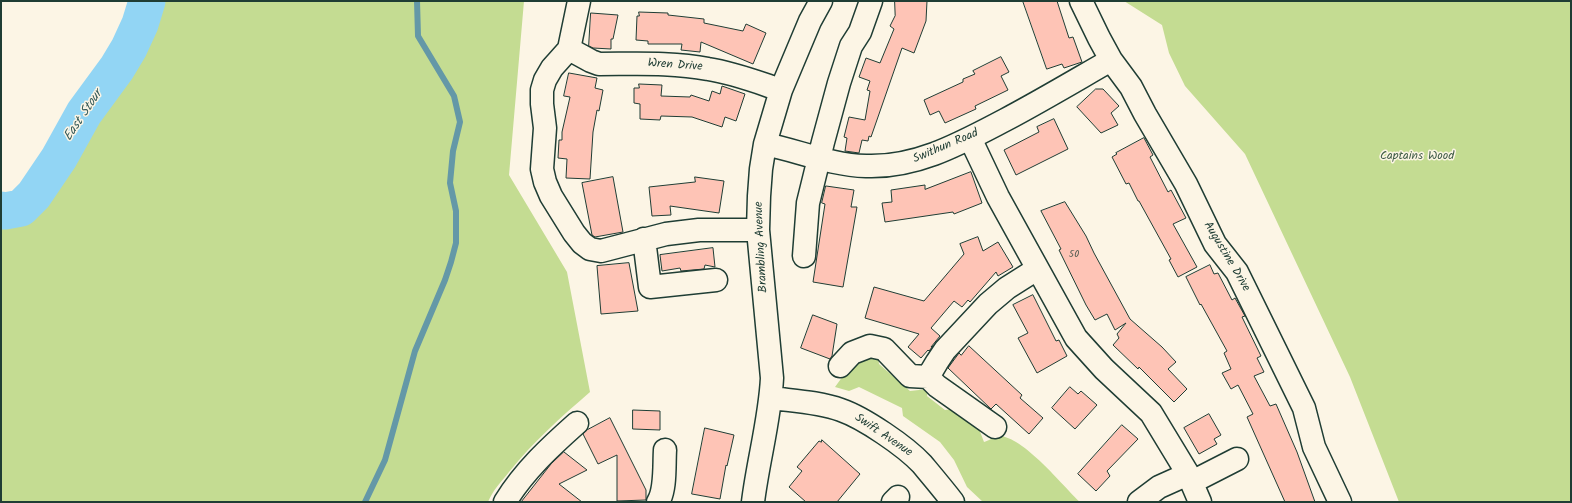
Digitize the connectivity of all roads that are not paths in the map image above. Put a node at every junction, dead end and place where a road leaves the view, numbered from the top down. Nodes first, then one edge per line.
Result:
1 (821, 1) edge
2 (871, 1) edge
3 (1081, 1) edge
4 (578, 4) edge
5 (569, 49) junction
6 (1111, 60) junction
7 (782, 90) junction
8 (970, 138) junction
9 (765, 144) junction
10 (819, 158) junction
11 (758, 230) junction
12 (644, 239) junction
13 (804, 256) dead end
14 (1037, 269) junction
15 (716, 280) dead end
16 (840, 366) dead end
17 (928, 377) junction
18 (771, 398) junction
19 (577, 423) dead end
20 (995, 427) dead end
21 (665, 450) dead end
22 (1237, 459) dead end
23 (1190, 478) junction
24 (505, 502) edge
25 (658, 502) edge
26 (753, 502) edge
27 (953, 502) edge
28 (1139, 502) edge
29 (1200, 502) edge
30 (1340, 502) edge

1 - 7 street, Brambling Avenue
2 - 10 street
3 - 6 street, Augustine Drive
4 - 5 street
5 - 7 street, Wren Drive
5 - 12 street
6 - 8 street, Swithun Road
6 - 30 street, Augustine Drive
7 - 9 street, Brambling Avenue
8 - 10 street, Swithun Road
8 - 14 street
9 - 10 street, Swithun Road
9 - 11 street, Brambling Avenue
10 - 13 street
11 - 12 street
11 - 18 street, Brambling Avenue
12 - 15 street
14 - 17 street
14 - 23 street
16 - 17 street
17 - 20 street
18 - 26 street, Brambling Avenue
18 - 27 street, Swift Avenue
19 - 24 street
21 - 25 street
22 - 23 street
23 - 28 street
23 - 29 street

